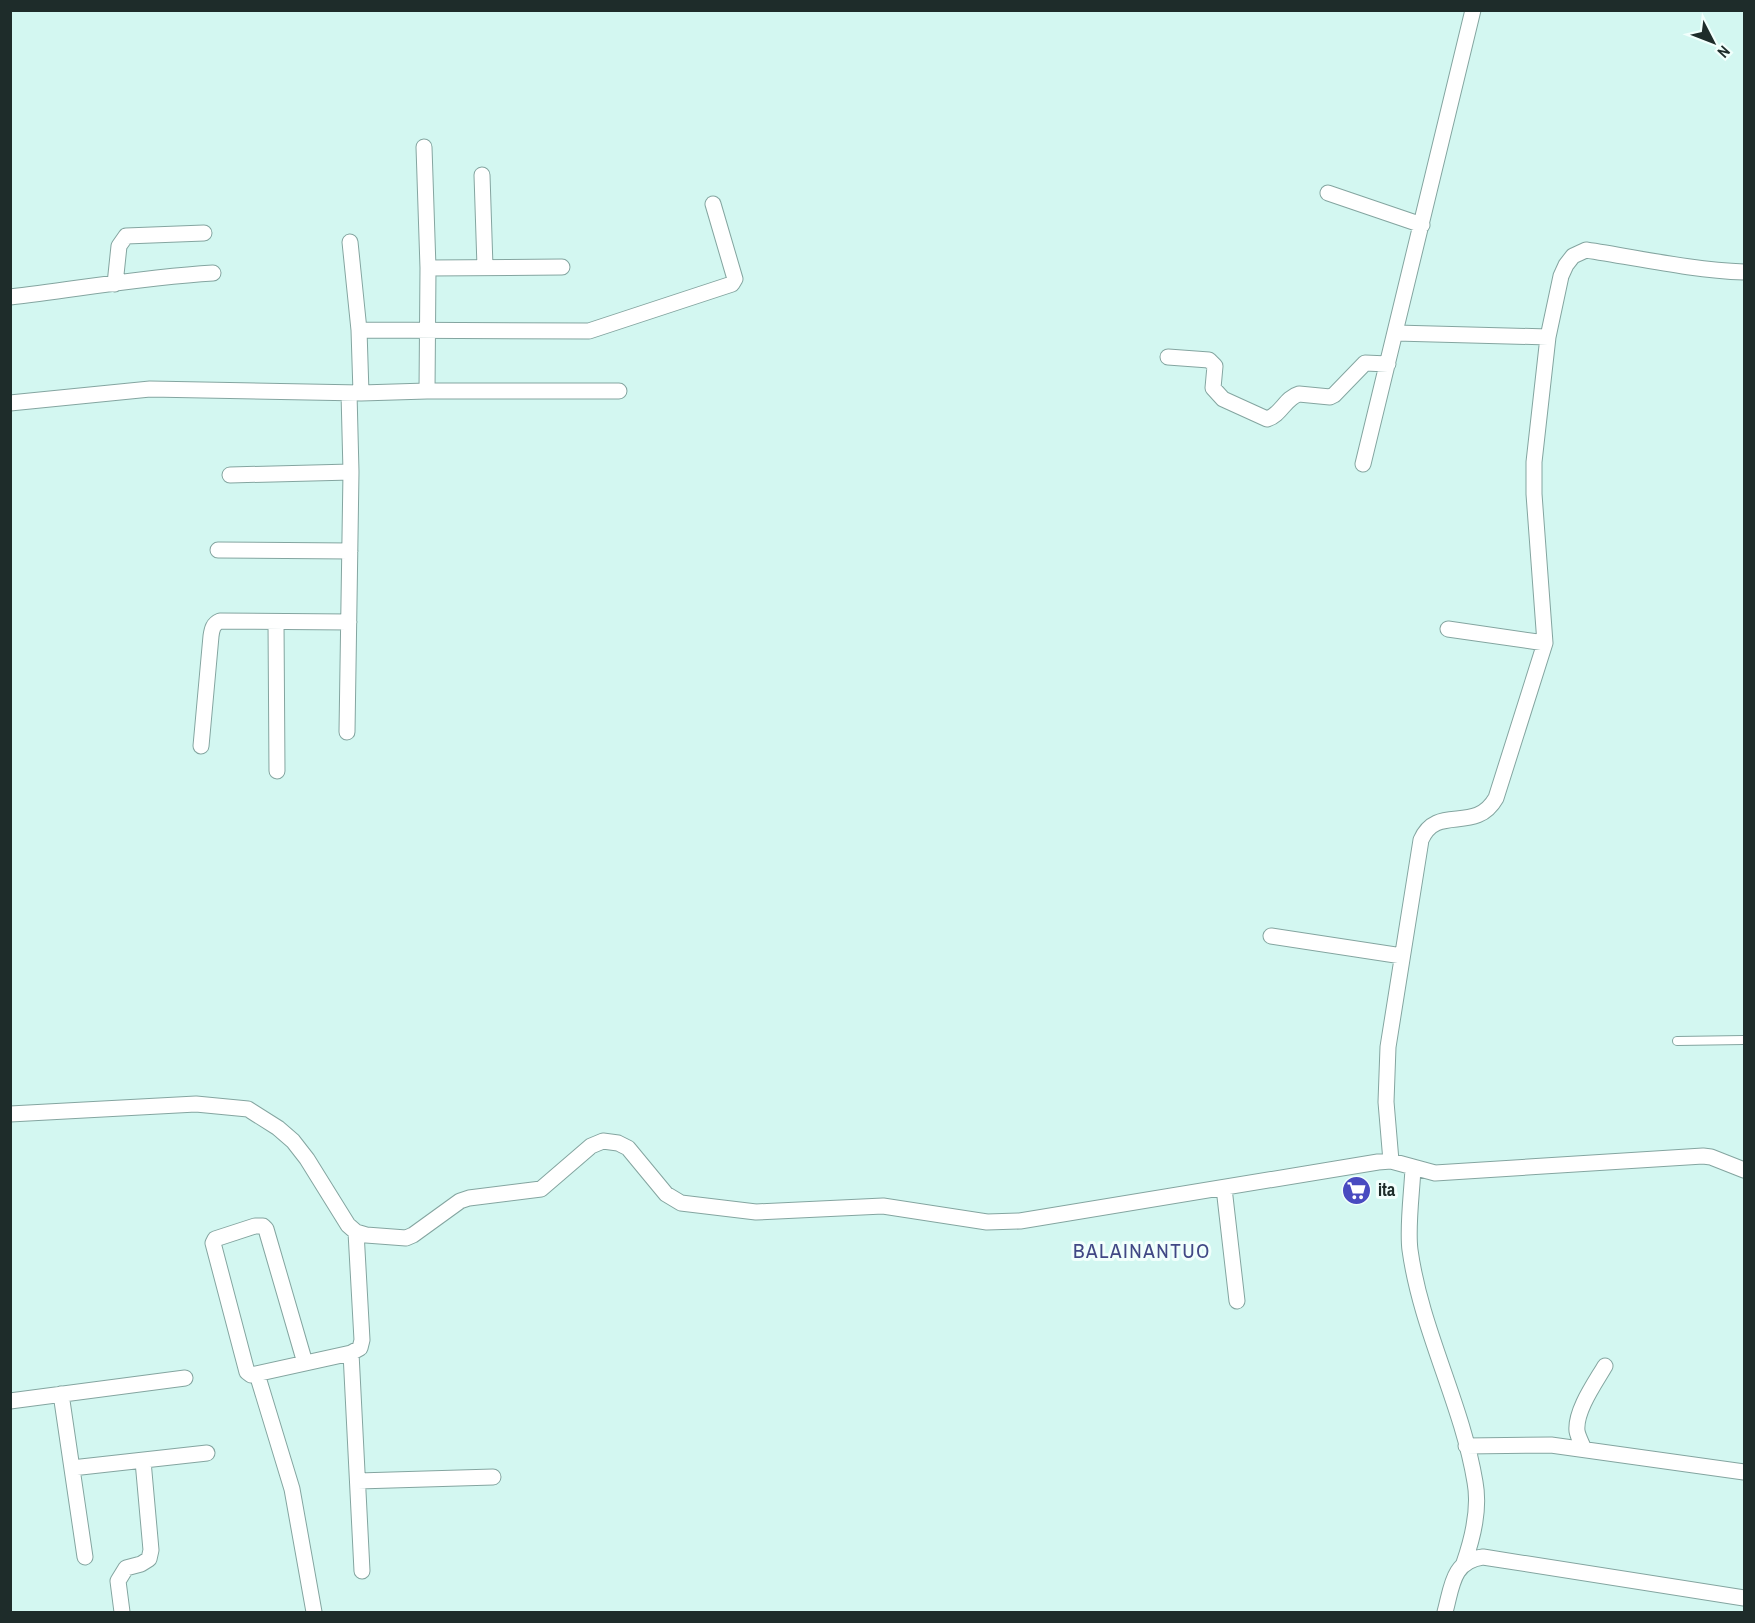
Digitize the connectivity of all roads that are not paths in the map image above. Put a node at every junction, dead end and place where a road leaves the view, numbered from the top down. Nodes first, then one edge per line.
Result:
1 (1473, 10) edge
2 (424, 147) dead end
3 (482, 175) dead end
4 (1328, 193) dead end
5 (713, 204) dead end
6 (1422, 225) junction
7 (204, 233) dead end
8 (350, 242) dead end
9 (485, 267) junction
10 (562, 267) dead end
11 (428, 268) junction
12 (1744, 272) edge
13 (213, 273) dead end
14 (115, 284) junction
15 (10, 297) edge
16 (427, 329) junction
17 (359, 330) junction
18 (1396, 333) junction
19 (1548, 337) junction
20 (1168, 357) dead end
21 (1388, 364) junction
22 (427, 391) junction
23 (619, 391) dead end
24 (355, 393) junction
25 (10, 403) edge
26 (1362, 464) dead end
27 (351, 472) junction
28 (230, 475) dead end
29 (218, 550) dead end
30 (350, 551) junction
31 (276, 622) junction
32 (349, 622) junction
33 (1448, 629) dead end
34 (1545, 643) junction
35 (347, 732) dead end
36 (201, 746) dead end
37 (278, 771) dead end
38 (1271, 936) dead end
39 (1402, 956) junction
40 (1744, 1040) edge
41 (1677, 1041) dead end
42 (10, 1114) edge
43 (1391, 1161) junction
44 (1413, 1168) junction
45 (1744, 1170) edge
46 (1224, 1188) junction
47 (357, 1232) junction
48 (1237, 1301) dead end
49 (351, 1353) junction
50 (305, 1363) junction
51 (1605, 1366) dead end
52 (257, 1374) junction
53 (185, 1378) dead end
54 (61, 1394) junction
55 (10, 1401) edge
56 (1466, 1446) junction
57 (1584, 1449) junction
58 (207, 1454) dead end
59 (143, 1461) junction
60 (72, 1468) junction
61 (1744, 1472) edge
62 (493, 1477) dead end
63 (358, 1481) junction
64 (85, 1557) dead end
65 (1464, 1563) junction
66 (362, 1571) dead end
67 (1744, 1598) edge
68 (122, 1612) edge
69 (314, 1612) edge
70 (1445, 1612) edge

1 - 6 street
2 - 11 street
3 - 9 street
4 - 6 street
5 - 16 street
6 - 18 street
7 - 14 street
8 - 17 street
9 - 10 street
9 - 11 street
11 - 16 street
12 - 19 street
13 - 14 street
14 - 15 street
16 - 17 street
16 - 22 street
17 - 24 street
18 - 19 street
18 - 21 street
19 - 34 street
20 - 21 street
21 - 26 street
22 - 23 street
22 - 24 street
24 - 25 street
24 - 27 street
27 - 28 street
27 - 30 street
29 - 30 street
30 - 32 street
31 - 32 street
31 - 36 street
31 - 37 street
32 - 35 street
33 - 34 street
34 - 39 street
38 - 39 street
39 - 43 street
40 - 41 lane
42 - 47 street
43 - 44 street
43 - 46 street
44 - 45 street
44 - 56 street
46 - 47 street
46 - 48 street
47 - 49 street
49 - 50 street
49 - 63 street
50 - 52 street
50 - 52 street
51 - 57 street
52 - 69 street
53 - 54 street
54 - 55 street
54 - 60 street
56 - 57 street
56 - 65 street
57 - 61 street
58 - 59 street
59 - 60 street
59 - 68 street
60 - 64 street
62 - 63 street
63 - 66 street
65 - 67 street
65 - 70 street

